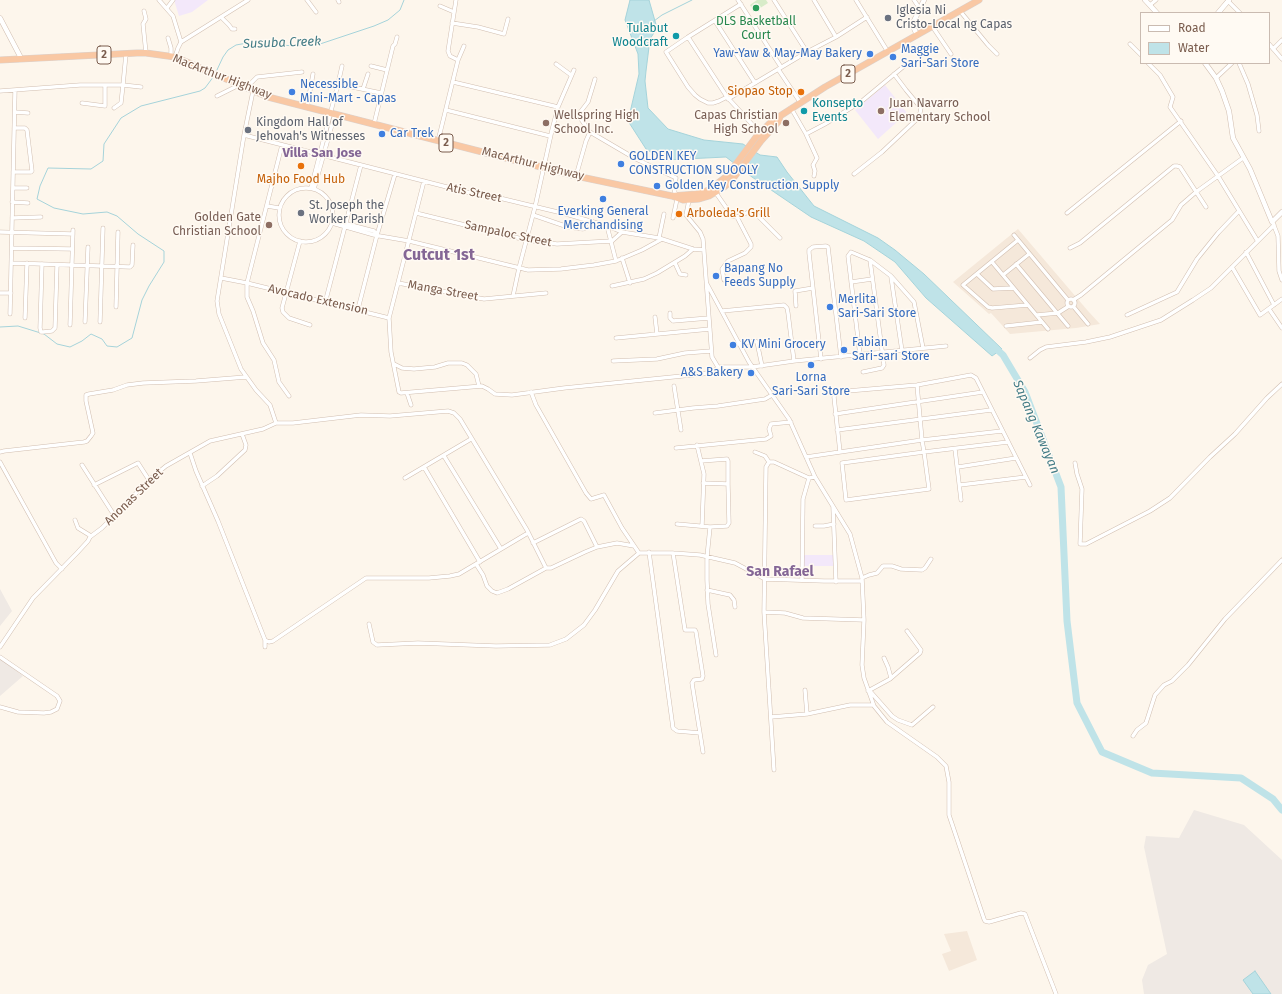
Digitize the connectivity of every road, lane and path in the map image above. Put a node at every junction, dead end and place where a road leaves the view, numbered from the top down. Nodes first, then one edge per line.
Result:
1 (159, 0) edge
2 (173, 0) edge
3 (248, 0) edge
4 (307, 0) edge
5 (456, 0) edge
6 (738, 0) edge
7 (774, 0) edge
8 (814, 0) edge
9 (856, 0) edge
10 (914, 0) edge
11 (924, 0) edge
12 (979, 0) edge
13 (1145, 0) edge
14 (1156, 0) edge
15 (1229, 0) edge
16 (741, 4) junction
17 (1150, 5) junction
18 (440, 6) dead end
19 (167, 8) junction
20 (920, 9) junction
21 (144, 11) dead end
22 (960, 11) junction
23 (316, 12) dead end
24 (454, 12) junction
25 (1156, 12) edge
26 (1219, 12) edge
27 (1239, 12) edge
28 (867, 17) junction
29 (0, 18) edge
30 (221, 18) junction
31 (508, 19) dead end
32 (714, 21) junction
33 (452, 23) junction
34 (932, 26) junction
35 (235, 29) dead end
36 (918, 35) junction
37 (397, 37) dead end
38 (688, 37) junction
39 (836, 37) junction
40 (168, 38) dead end
41 (1282, 40) edge
42 (182, 42) junction
43 (1130, 44) dead end
44 (1270, 45) edge
45 (464, 46) dead end
46 (1273, 48) junction
47 (808, 52) junction
48 (888, 52) junction
49 (146, 53) junction
50 (126, 54) junction
51 (951, 54) dead end
52 (997, 54) dead end
53 (1140, 54) edge
54 (173, 57) junction
55 (21, 58) junction
56 (1282, 59) edge
57 (0, 60) edge
58 (458, 60) junction
59 (909, 62) dead end
60 (556, 64) dead end
61 (1149, 64) edge
62 (1206, 64) edge
63 (1231, 64) edge
64 (1239, 64) edge
65 (342, 66) dead end
66 (371, 66) dead end
67 (780, 68) junction
68 (387, 70) junction
69 (574, 70) dead end
70 (302, 72) dead end
71 (313, 74) dead end
72 (368, 74) dead end
73 (894, 74) junction
74 (571, 76) junction
75 (1216, 78) junction
76 (595, 79) dead end
77 (453, 82) junction
78 (755, 83) junction
79 (338, 84) junction
80 (105, 85) junction
81 (123, 85) junction
82 (240, 85) junction
83 (141, 87) dead end
84 (246, 88) junction
85 (15, 90) junction
86 (363, 90) junction
87 (0, 91) edge
88 (253, 91) junction
89 (381, 93) junction
90 (217, 96) dead end
91 (727, 98) junction
92 (800, 102) junction
93 (82, 103) dead end
94 (307, 107) junction
95 (114, 108) dead end
96 (558, 108) junction
97 (791, 108) junction
98 (446, 110) junction
99 (15, 112) junction
100 (28, 113) dead end
101 (332, 113) junction
102 (1181, 121) junction
103 (374, 124) junction
104 (14, 128) junction
105 (1259, 131) dead end
106 (590, 132) junction
107 (806, 134) junction
108 (244, 135) junction
109 (550, 136) junction
110 (759, 137) junction
111 (438, 141) junction
112 (282, 145) junction
113 (322, 155) junction
114 (1243, 158) junction
115 (361, 165) junction
116 (543, 167) junction
117 (12, 172) junction
118 (395, 174) junction
119 (854, 174) dead end
120 (576, 176) junction
121 (814, 176) dead end
122 (1218, 176) junction
123 (729, 178) junction
124 (424, 181) junction
125 (13, 188) junction
126 (26, 188) dead end
127 (312, 189) junction
128 (1196, 192) junction
129 (716, 193) junction
130 (675, 197) junction
131 (689, 200) junction
132 (12, 202) junction
133 (28, 203) dead end
134 (267, 206) junction
135 (535, 207) junction
136 (1206, 207) dead end
137 (279, 208) junction
138 (1239, 211) junction
139 (1282, 212) edge
140 (416, 213) junction
141 (1067, 213) dead end
142 (664, 214) dead end
143 (533, 215) junction
144 (41, 217) dead end
145 (737, 217) junction
146 (12, 218) junction
147 (673, 218) dead end
148 (332, 222) junction
149 (599, 223) junction
150 (1273, 223) junction
151 (346, 226) junction
152 (608, 226) junction
153 (104, 228) dead end
154 (73, 230) dead end
155 (0, 232) edge
156 (12, 232) junction
157 (118, 232) dead end
158 (622, 232) junction
159 (73, 234) junction
160 (377, 235) junction
161 (1014, 235) dead end
162 (780, 238) dead end
163 (661, 239) junction
164 (526, 240) junction
165 (1018, 240) junction
166 (1257, 240) junction
167 (300, 241) junction
168 (409, 241) junction
169 (612, 241) junction
170 (133, 245) dead end
171 (88, 247) dead end
172 (12, 248) junction
173 (1070, 248) dead end
174 (693, 249) junction
175 (72, 250) junction
176 (704, 250) junction
177 (1246, 252) junction
178 (1029, 254) junction
179 (622, 258) junction
180 (870, 260) junction
181 (616, 261) junction
182 (992, 262) junction
183 (12, 263) junction
184 (27, 263) junction
185 (675, 263) junction
186 (42, 264) junction
187 (1016, 264) junction
188 (57, 265) junction
189 (72, 265) junction
190 (88, 265) junction
191 (103, 265) junction
192 (118, 266) junction
193 (1232, 267) junction
194 (519, 268) junction
195 (977, 274) junction
196 (686, 275) dead end
197 (1003, 275) junction
198 (891, 276) junction
199 (221, 278) junction
200 (872, 279) junction
201 (724, 280) dead end
202 (1282, 280) edge
203 (851, 282) junction
204 (247, 283) junction
205 (398, 283) junction
206 (630, 283) junction
207 (707, 284) junction
208 (612, 286) dead end
209 (813, 288) junction
210 (1013, 288) junction
211 (0, 293) edge
212 (11, 293) junction
213 (286, 293) junction
214 (546, 293) dead end
215 (513, 296) junction
216 (1282, 299) edge
217 (325, 303) junction
218 (1072, 303) junction
219 (1028, 305) junction
220 (1274, 305) junction
221 (796, 306) dead end
222 (116, 307) dead end
223 (358, 309) junction
224 (1270, 309) junction
225 (722, 311) junction
226 (670, 313) dead end
227 (1058, 313) junction
228 (10, 314) dead end
229 (1037, 315) junction
230 (1127, 315) dead end
231 (656, 317) dead end
232 (26, 318) dead end
233 (389, 318) junction
234 (709, 318) junction
235 (85, 322) dead end
236 (100, 322) dead end
237 (1042, 322) junction
238 (1088, 324) dead end
239 (70, 325) dead end
240 (310, 325) dead end
241 (1006, 326) dead end
242 (1068, 326) dead end
243 (1282, 328) edge
244 (710, 329) junction
245 (1048, 329) dead end
246 (657, 334) junction
247 (616, 338) dead end
248 (738, 344) junction
249 (946, 346) dead end
250 (923, 348) junction
251 (712, 351) junction
252 (902, 351) junction
253 (882, 353) junction
254 (860, 355) junction
255 (841, 357) junction
256 (1030, 358) dead end
257 (821, 359) junction
258 (613, 361) dead end
259 (794, 361) junction
260 (394, 364) junction
261 (762, 366) junction
262 (718, 367) junction
263 (752, 367) junction
264 (402, 368) junction
265 (395, 370) junction
266 (863, 372) dead end
267 (246, 377) junction
268 (1282, 384) edge
269 (917, 385) junction
270 (479, 386) junction
271 (674, 386) dead end
272 (531, 392) junction
273 (983, 392) junction
274 (407, 394) junction
275 (772, 395) junction
276 (289, 396) dead end
277 (919, 402) junction
278 (411, 405) dead end
279 (678, 410) junction
280 (991, 410) junction
281 (655, 413) dead end
282 (835, 414) junction
283 (920, 419) junction
284 (791, 422) junction
285 (276, 423) junction
286 (681, 430) dead end
287 (837, 430) junction
288 (1002, 431) junction
289 (242, 434) junction
290 (471, 439) junction
291 (922, 440) junction
292 (1008, 442) junction
293 (697, 445) junction
294 (676, 448) dead end
295 (955, 449) junction
296 (0, 452) edge
297 (755, 452) dead end
298 (840, 452) junction
299 (924, 452) junction
300 (190, 453) junction
301 (444, 456) junction
302 (806, 457) junction
303 (1016, 458) junction
304 (700, 461) junction
305 (0, 462) edge
306 (769, 462) junction
307 (1075, 463) dead end
308 (82, 465) dead end
309 (424, 467) junction
310 (958, 467) junction
311 (815, 476) junction
312 (1026, 477) junction
313 (406, 478) dead end
314 (810, 478) junction
315 (149, 480) junction
316 (703, 483) junction
317 (728, 484) junction
318 (94, 485) junction
319 (960, 485) junction
320 (1030, 485) dead end
321 (202, 486) junction
322 (961, 500) dead end
323 (833, 505) junction
324 (114, 515) junction
325 (75, 520) dead end
326 (677, 524) dead end
327 (834, 524) junction
328 (702, 526) junction
329 (815, 526) dead end
330 (710, 527) junction
331 (528, 533) junction
332 (91, 536) junction
333 (533, 542) junction
334 (634, 546) junction
335 (597, 547) junction
336 (501, 549) junction
337 (649, 552) junction
338 (639, 553) junction
339 (673, 553) junction
340 (707, 557) junction
341 (931, 559) dead end
342 (1282, 560) edge
343 (480, 562) junction
344 (476, 564) junction
345 (546, 568) junction
346 (62, 569) junction
347 (765, 579) junction
348 (802, 580) junction
349 (862, 580) junction
350 (836, 582) junction
351 (707, 590) junction
352 (735, 607) dead end
353 (764, 612) junction
354 (864, 620) junction
355 (369, 624) dead end
356 (907, 631) dead end
357 (265, 640) junction
358 (0, 647) edge
359 (265, 647) dead end
360 (716, 655) dead end
361 (0, 657) edge
362 (884, 658) dead end
363 (891, 678) junction
364 (805, 690) dead end
365 (869, 691) junction
366 (874, 705) junction
367 (0, 706) edge
368 (933, 707) dead end
369 (807, 714) junction
370 (771, 717) junction
371 (700, 732) junction
372 (1133, 736) dead end
373 (703, 752) dead end
374 (774, 770) dead end
375 (1056, 994) edge

1 - 19 street
2 - 19 street
3 - 30 street
4 - 23 street
5 - 24 street
6 - 16 street
7 - 47 street
8 - 39 street
9 - 28 street
10 - 20 street
11 - 20 street
12 - 22 highway, MacArthur Highway / 2
13 - 17 street
14 - 17 street
15 - 26 street
15 - 27 street
16 - 32 street
16 - 67 street
17 - 25 street
18 - 24 street
19 - 42 street
20 - 36 street
21 - 49 street
22 - 34 highway, MacArthur Highway / 2
22 - 52 street
24 - 33 street
28 - 39 street
28 - 48 street
29 - 55 street
30 - 35 street
30 - 42 street
31 - 33 street
32 - 38 street
32 - 78 street
33 - 58 street
34 - 36 highway, MacArthur Highway / 2
34 - 51 street
36 - 48 highway, MacArthur Highway / 2
37 - 68 street
38 - 91 street
38 - 91 street
39 - 47 street
40 - 54 street
41 - 46 street
42 - 54 street
43 - 53 street
44 - 46 street
45 - 58 street
46 - 56 street
47 - 67 street
48 - 92 highway, MacArthur Highway / 2
49 - 50 highway, MacArthur Highway / 2
49 - 54 highway, MacArthur Highway / 2
50 - 55 highway, MacArthur Highway / 2
50 - 81 street
54 - 82 highway, MacArthur Highway / 2
55 - 57 highway, MacArthur Highway / 2
58 - 77 street
59 - 73 street
60 - 74 street
61 - 102 street
62 - 75 street
63 - 75 street
64 - 105 street
65 - 79 street
66 - 68 street
67 - 78 street
67 - 92 street
68 - 89 street
69 - 74 street
70 - 84 street
71 - 94 street
72 - 86 street
73 - 107 street
73 - 119 street
74 - 96 street
75 - 114 street
76 - 106 street
77 - 96 street
77 - 98 street
78 - 91 street
79 - 86 street
79 - 101 street
80 - 81 street
80 - 85 street
80 - 93 street
81 - 83 street
81 - 95 street
82 - 84 highway, MacArthur Highway / 2
82 - 90 street
84 - 88 highway, MacArthur Highway / 2
85 - 87 street
85 - 99 street
86 - 89 street
88 - 94 highway, MacArthur Highway / 2
88 - 108 street
89 - 103 street
91 - 110 street
92 - 97 highway, MacArthur Highway / 2
94 - 101 highway, MacArthur Highway / 2
96 - 109 street
97 - 107 street
97 - 110 highway, MacArthur Highway / 2
98 - 109 street
98 - 111 street
99 - 100 street
99 - 104 street
101 - 103 highway, MacArthur Highway / 2
101 - 113 street
102 - 122 street
102 - 141 street
103 - 111 highway, MacArthur Highway / 2
104 - 117 street
104 - 117 street
106 - 120 street
106 - 130 street
107 - 121 street
108 - 112 street, Atis Street
108 - 199 street
109 - 116 street
110 - 123 highway, MacArthur Highway / 2
111 - 116 highway, MacArthur Highway / 2
112 - 113 street, Atis Street
112 - 134 street
113 - 115 street, Atis Street
113 - 127 street
114 - 122 street
114 - 150 street
115 - 118 street, Atis Street
115 - 151 street
116 - 120 highway, MacArthur Highway / 2
116 - 135 street
117 - 125 street
118 - 124 street, Atis Street
118 - 160 street
120 - 130 highway, MacArthur Highway / 2
122 - 128 street
122 - 138 street
123 - 129 highway, MacArthur Highway / 2
123 - 130 highway, MacArthur Highway / 2
124 - 135 street, Atis Street
124 - 140 street
125 - 126 street
125 - 132 street
127 - 137 street
127 - 148 street
128 - 136 street
128 - 173 street
128 - 218 street
129 - 131 highway, MacArthur Highway / 2
129 - 145 street
130 - 131 highway, MacArthur Highway / 2
130 - 147 street
131 - 176 street
132 - 133 street
132 - 146 street
134 - 137 street
134 - 204 street
135 - 143 street
135 - 149 street, Atis Street
137 - 167 street
138 - 166 street
138 - 230 street
139 - 150 street
140 - 164 street, Sampaloc Street
140 - 168 street
142 - 163 street
143 - 149 street
143 - 164 street
144 - 146 street
145 - 162 street
145 - 201 street
146 - 156 street
148 - 151 street
148 - 167 street
149 - 152 street, Atis Street
150 - 166 street
150 - 202 street
151 - 160 street
151 - 217 street
152 - 158 street, Atis Street
152 - 169 street
153 - 191 street
154 - 159 street
155 - 156 street
156 - 159 street
156 - 172 street
157 - 192 street
158 - 163 street, Atis Street
158 - 169 street
159 - 175 street
160 - 168 street
160 - 223 street
161 - 165 street
163 - 174 street, Atis Street
163 - 179 street
164 - 169 street, Sampaloc Street
164 - 194 street
165 - 178 street
165 - 182 street
166 - 177 street
167 - 213 street
168 - 194 street
168 - 205 street
169 - 181 street
170 - 192 street
171 - 190 street
172 - 175 street
172 - 183 street
174 - 176 street, Atis Street
174 - 185 street
175 - 189 street
176 - 207 street
177 - 193 street
177 - 220 street
178 - 187 street
178 - 218 street
179 - 181 street
179 - 206 street
180 - 198 street
180 - 200 street
180 - 203 street
181 - 194 street
182 - 195 street
182 - 197 street
183 - 184 street
183 - 212 street
184 - 186 street
184 - 232 street
185 - 196 street
185 - 206 street
186 - 188 street
186 - 188 street
187 - 197 street
187 - 227 street
188 - 189 street
189 - 190 street
189 - 239 street
190 - 191 street
190 - 235 street
191 - 192 street
191 - 236 street
192 - 222 street
193 - 224 street
193 - 256 street
194 - 215 street
195 - 210 street
195 - 219 street
197 - 210 street
198 - 250 street
198 - 252 street
199 - 204 street, Avocado Extension
199 - 267 street
200 - 203 street
200 - 253 street
203 - 254 street
204 - 213 street, Avocado Extension
204 - 276 street
205 - 215 street, Manga Street
205 - 233 street
206 - 208 street
207 - 225 street
207 - 234 street
209 - 221 street
209 - 255 street
209 - 257 street
210 - 219 street
211 - 212 street
212 - 228 street
213 - 217 street, Avocado Extension
213 - 240 street
214 - 215 street, Manga Street
216 - 220 street
217 - 223 street, Avocado Extension
218 - 227 street
218 - 238 street
219 - 229 street
220 - 224 street
223 - 233 street, Avocado Extension
224 - 243 street
225 - 248 street
225 - 259 street
226 - 234 street
227 - 229 street
227 - 242 street
229 - 237 street
231 - 246 street
233 - 260 street
234 - 244 street
237 - 241 street
237 - 245 street
244 - 246 street
244 - 251 street
246 - 247 street
248 - 261 street
248 - 263 street
249 - 250 street
250 - 252 street
251 - 258 street
251 - 262 street
252 - 253 street
253 - 254 street
253 - 266 street
254 - 255 street
255 - 257 street
257 - 259 street
259 - 261 street
260 - 264 street
260 - 265 street
261 - 263 street
262 - 263 street
262 - 272 street
263 - 275 street
264 - 265 street
264 - 270 street
265 - 274 street
267 - 285 street
267 - 296 street
268 - 307 street
269 - 273 street
269 - 277 street
269 - 282 street
270 - 272 street
270 - 274 street
271 - 279 street
272 - 334 street
273 - 277 street
273 - 280 street
274 - 278 street
275 - 279 street
275 - 284 street
277 - 282 street
277 - 283 street
279 - 281 street
279 - 286 street
280 - 283 street
280 - 288 street
282 - 287 street
283 - 287 street
283 - 291 street
284 - 293 street
284 - 302 street
285 - 289 street, Anonas Street
285 - 290 street, Anonas Street
287 - 298 street
288 - 291 street
288 - 292 street
289 - 300 street, Anonas Street
289 - 321 street
290 - 301 street
290 - 331 street, Anonas Street
291 - 298 street
291 - 299 street
292 - 295 street
292 - 303 street
293 - 294 street
293 - 304 street
295 - 299 street
295 - 310 street
297 - 306 street
298 - 302 street
299 - 299 street
300 - 315 street, Anonas Street
300 - 321 street
301 - 309 street
301 - 336 street
302 - 311 street
303 - 310 street
303 - 312 street
304 - 316 street
304 - 317 street
305 - 346 street
306 - 314 street
306 - 347 street
308 - 318 street
309 - 313 street
309 - 343 street
310 - 319 street
311 - 314 street
311 - 323 street
312 - 319 street
312 - 320 street
314 - 348 street
315 - 318 street
315 - 324 street, Anonas Street
316 - 317 street
316 - 328 street
317 - 330 street
318 - 324 street
319 - 322 street
321 - 357 street
323 - 327 street
323 - 349 street
324 - 332 street, Anonas Street
325 - 332 street
326 - 328 street
327 - 329 street
327 - 350 street
328 - 330 street
330 - 340 street
331 - 333 street, Anonas Street
331 - 336 street
332 - 346 street, Anonas Street
333 - 335 street
333 - 345 street, Anonas Street
334 - 335 street
334 - 338 street
335 - 345 street
336 - 343 street
337 - 338 street
337 - 339 street
337 - 371 street
338 - 355 street
339 - 340 street
339 - 371 street
340 - 347 street
340 - 351 street
341 - 349 street
342 - 372 street
343 - 344 street
344 - 345 street
344 - 357 street
346 - 358 street, Anonas Street
347 - 348 street
347 - 353 street
348 - 350 street
349 - 350 street
349 - 354 street
351 - 352 street
351 - 360 street
353 - 354 street
353 - 370 street
354 - 365 street
356 - 363 street
357 - 359 street
361 - 367 street
362 - 363 street
363 - 365 street
364 - 369 street
365 - 366 street
365 - 368 street
366 - 369 street
366 - 375 street
369 - 370 street
370 - 374 street
371 - 373 street

